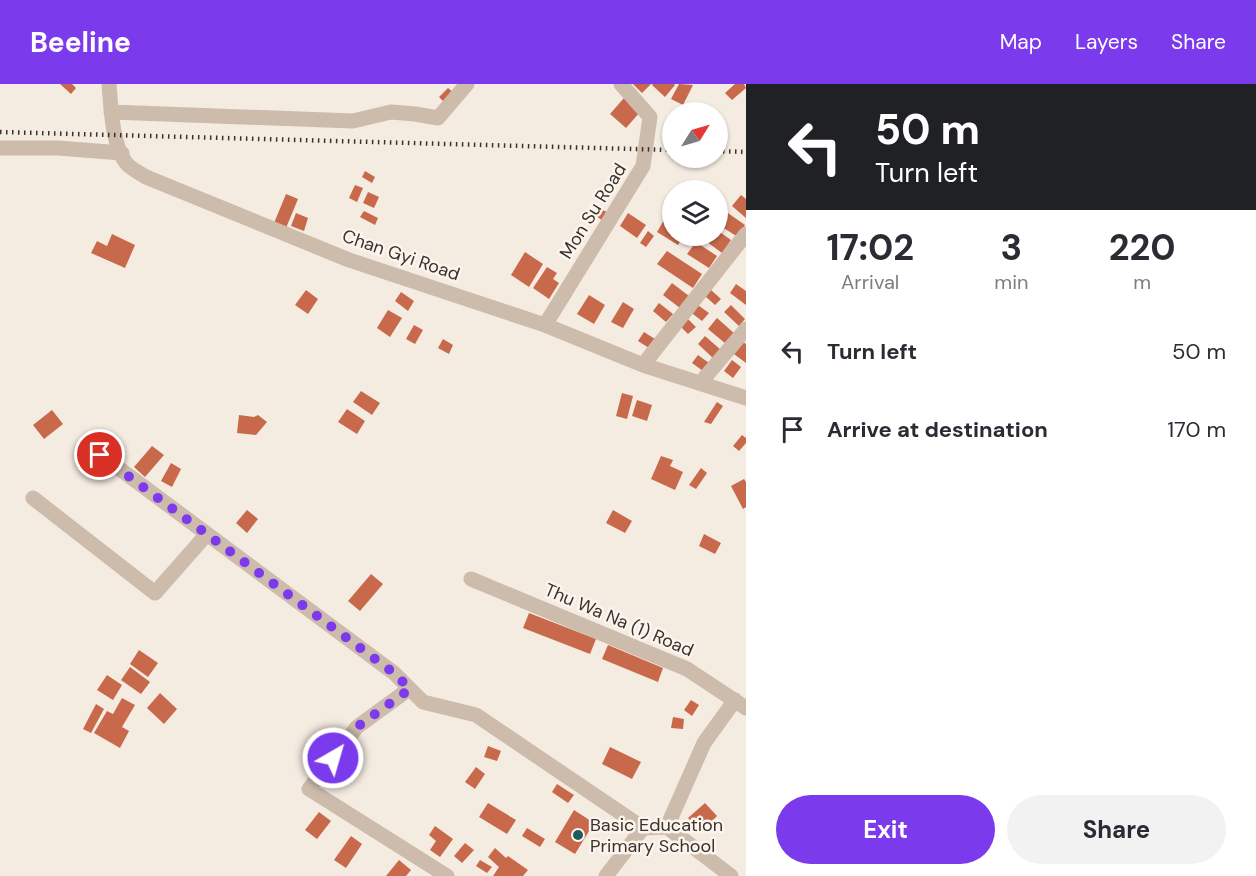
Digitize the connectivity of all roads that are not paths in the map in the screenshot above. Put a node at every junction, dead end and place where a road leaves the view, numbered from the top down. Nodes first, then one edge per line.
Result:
1 (109, 84) edge
2 (467, 84) edge
3 (621, 84) edge
4 (111, 112) junction
5 (0, 148) edge
6 (122, 153) junction
7 (746, 234) edge
8 (545, 325) junction
9 (746, 328) edge
10 (644, 365) junction
11 (701, 382) junction
12 (746, 398) edge
13 (100, 455) dead end
14 (33, 498) dead end
15 (207, 534) junction
16 (471, 579) dead end
17 (410, 689) junction
18 (741, 704) edge
19 (667, 827) junction
20 (643, 828) junction
21 (447, 876) edge
22 (606, 876) edge
23 (731, 876) edge

1 - 4 street, Chan Gyi Road
2 - 4 street
3 - 8 street, Mon Su Road
4 - 6 street, Chan Gyi Road
5 - 6 street
6 - 8 street, Chan Gyi Road
7 - 10 street
8 - 10 street, Chan Gyi Road
9 - 11 street
10 - 11 street, Chan Gyi Road
11 - 12 street, Chan Gyi Road
13 - 15 street
14 - 15 street
15 - 17 street
16 - 18 street, Thu Wa Na (1) Road
17 - 20 street
17 - 21 street
18 - 19 street
19 - 20 street
19 - 23 street
20 - 22 street

